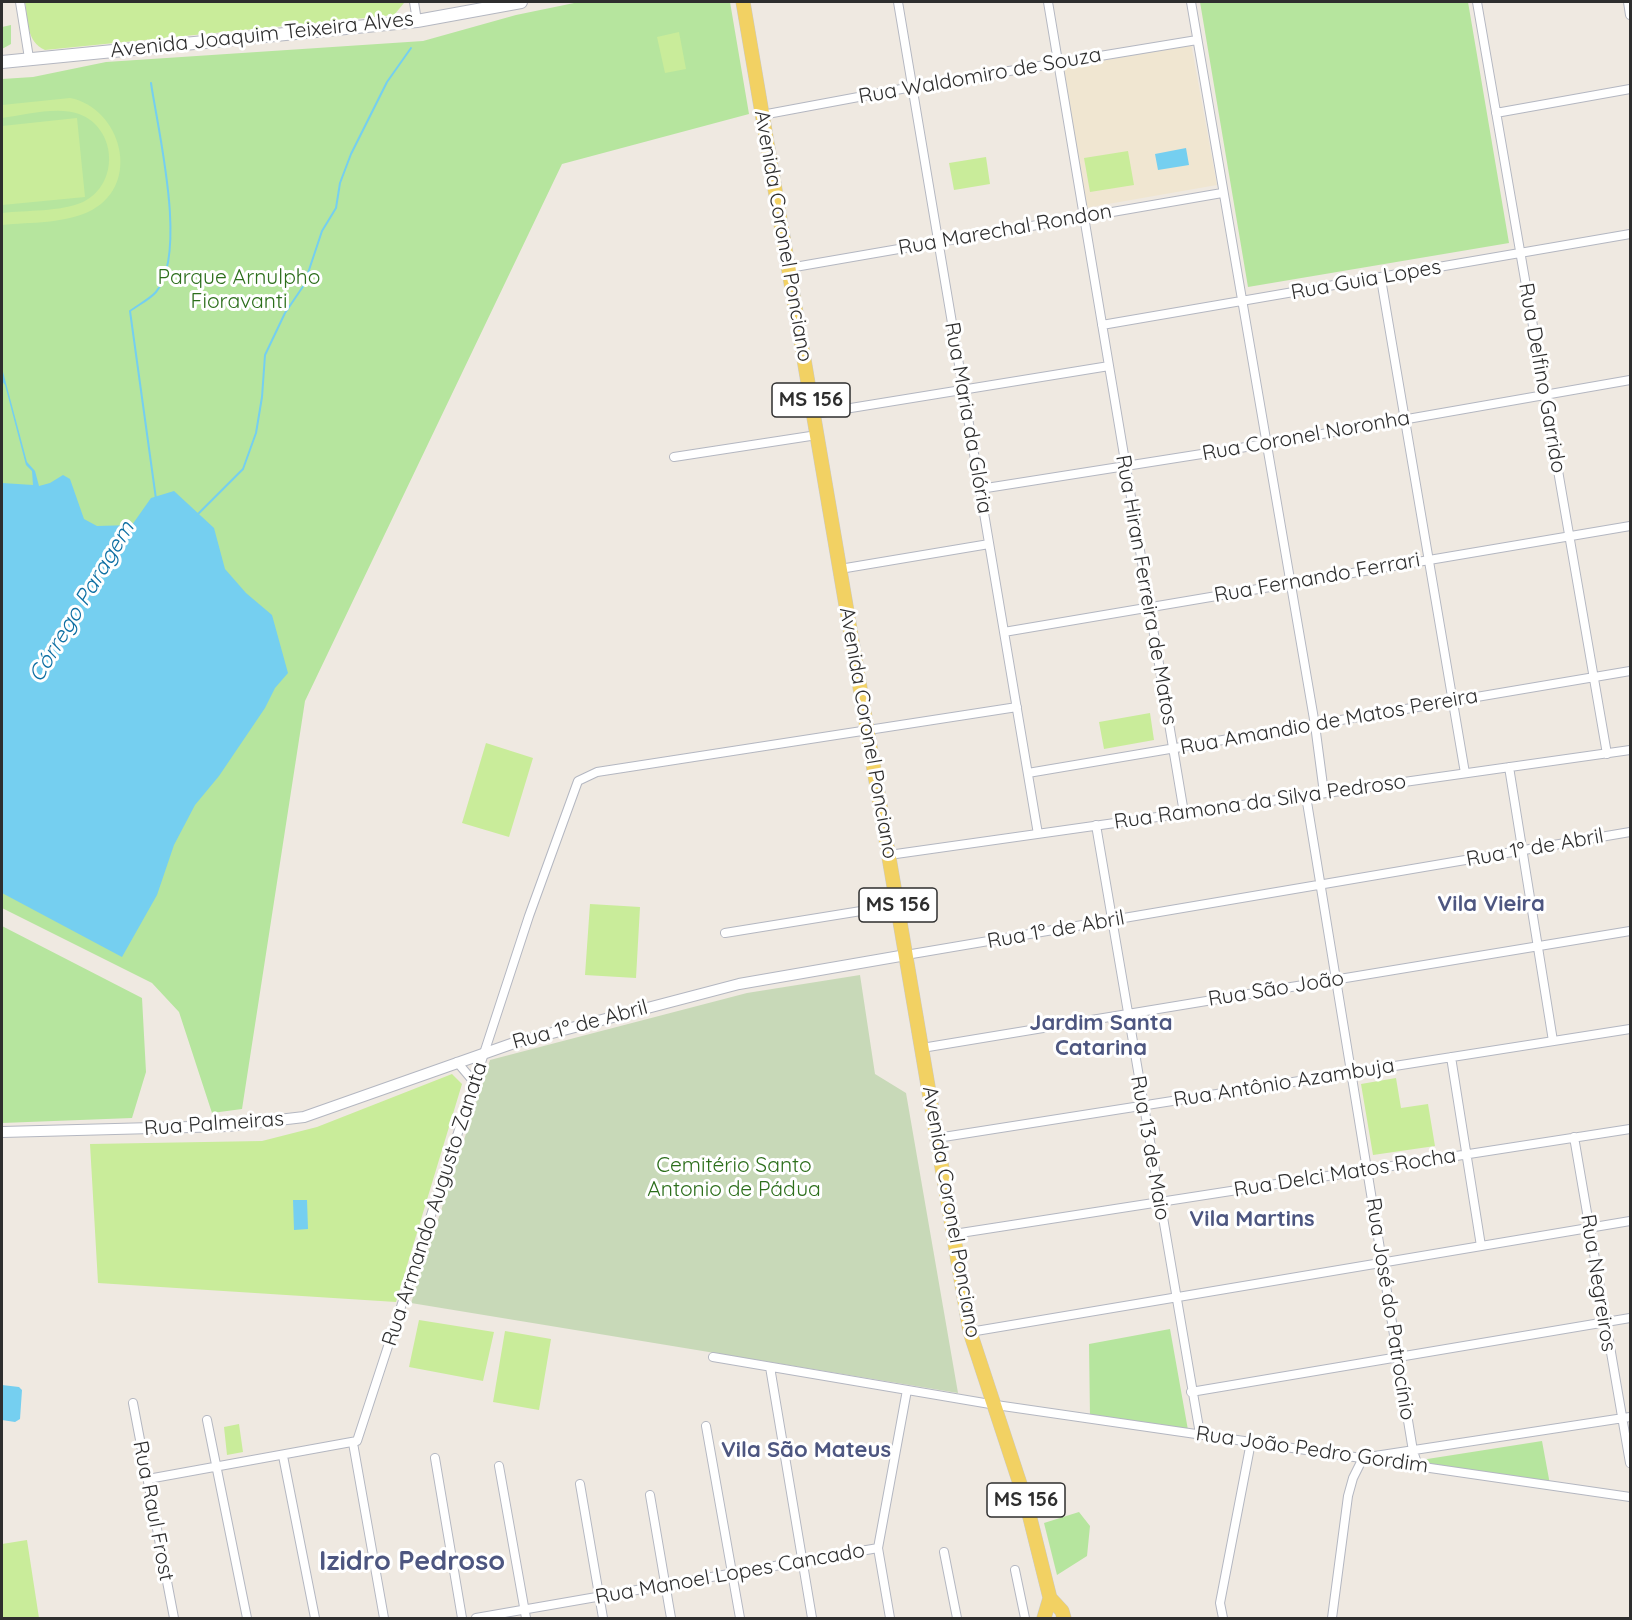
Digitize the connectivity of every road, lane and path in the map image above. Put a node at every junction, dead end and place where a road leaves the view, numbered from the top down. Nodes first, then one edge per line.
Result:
1 (20, 2) edge
2 (414, 2) edge
3 (521, 2) edge
4 (743, 2) edge
5 (898, 2) edge
6 (1048, 2) edge
7 (1191, 2) edge
8 (1477, 2) edge
9 (1628, 2) edge
10 (1630, 15) edge
11 (417, 21) junction
12 (1197, 40) junction
13 (30, 58) junction
14 (2, 62) edge
15 (1058, 63) junction
16 (912, 87) junction
17 (1630, 89) edge
18 (1496, 113) junction
19 (762, 115) junction
20 (1222, 192) junction
21 (1084, 216) junction
22 (1630, 234) edge
23 (938, 241) junction
24 (1521, 253) junction
25 (789, 268) junction
26 (1381, 279) junction
27 (1242, 301) junction
28 (1102, 325) junction
29 (1109, 366) junction
30 (1630, 380) edge
31 (963, 389) junction
32 (1545, 393) junction
33 (813, 414) junction
34 (1405, 418) junction
35 (817, 435) junction
36 (1265, 444) junction
37 (674, 457) dead end
38 (1126, 467) junction
39 (980, 489) junction
40 (1630, 526) edge
41 (1570, 536) junction
42 (990, 544) junction
43 (1429, 558) junction
44 (840, 569) junction
45 (1289, 584) junction
46 (1150, 608) junction
47 (1004, 632) junction
48 (1630, 671) edge
49 (1594, 677) junction
50 (1453, 701) junction
51 (1017, 708) junction
52 (1315, 725) junction
53 (868, 729) junction
54 (1173, 749) junction
55 (1630, 750) edge
56 (1607, 753) junction
57 (1509, 767) junction
58 (1465, 773) junction
59 (1028, 774) junction
60 (1324, 793) junction
61 (1306, 796) junction
62 (1184, 813) junction
63 (1096, 825) junction
64 (1630, 832) edge
65 (1038, 834) junction
66 (1522, 850) junction
67 (889, 855) junction
68 (1321, 884) junction
69 (898, 905) junction
70 (1112, 920) junction
71 (1630, 931) edge
72 (725, 933) dead end
73 (1538, 946) junction
74 (906, 955) junction
75 (1336, 979) junction
76 (1128, 1014) junction
77 (1630, 1029) edge
78 (1553, 1041) junction
79 (922, 1048) junction
80 (486, 1051) junction
81 (1451, 1057) junction
82 (457, 1062) junction
83 (1352, 1072) junction
84 (474, 1082) junction
85 (1143, 1105) junction
86 (1630, 1129) edge
87 (2, 1132) edge
88 (1574, 1137) junction
89 (937, 1138) junction
90 (1466, 1154) junction
91 (1367, 1170) junction
92 (1159, 1202) junction
93 (1630, 1221) edge
94 (1589, 1228) junction
95 (954, 1234) junction
96 (1481, 1246) junction
97 (1383, 1263) junction
98 (1175, 1298) junction
99 (1630, 1318) edge
100 (1605, 1322) junction
101 (970, 1332) junction
102 (713, 1357) dead end
103 (1398, 1357) junction
104 (770, 1367) junction
105 (907, 1390) junction
106 (1191, 1392) junction
107 (133, 1403) dead end
108 (993, 1404) junction
109 (1630, 1417) edge
110 (1621, 1418) junction
111 (207, 1420) dead end
112 (706, 1426) dead end
113 (1200, 1434) junction
114 (1251, 1442) junction
115 (353, 1443) junction
116 (1413, 1451) junction
117 (283, 1456) junction
118 (435, 1458) dead end
119 (1363, 1458) junction
120 (1630, 1464) edge
121 (499, 1466) dead end
122 (1418, 1466) junction
123 (216, 1467) junction
124 (148, 1479) junction
125 (580, 1484) dead end
126 (650, 1495) dead end
127 (1630, 1497) edge
128 (879, 1544) junction
129 (944, 1552) dead end
130 (803, 1561) junction
131 (1015, 1570) dead end
132 (732, 1574) junction
133 (665, 1585) junction
134 (600, 1597) junction
135 (1050, 1598) junction
136 (526, 1614) edge
137 (174, 1618) edge
138 (247, 1618) edge
139 (315, 1618) edge
140 (384, 1618) edge
141 (462, 1618) edge
142 (476, 1618) edge
143 (603, 1618) edge
144 (671, 1618) edge
145 (740, 1618) edge
146 (812, 1618) edge
147 (890, 1618) edge
148 (957, 1618) edge
149 (1024, 1618) edge
150 (1044, 1618) edge
151 (1064, 1618) edge
152 (1222, 1618) edge
153 (1332, 1618) edge

1 - 13 street
2 - 11 street
3 - 11 main road, Avenida Joaquim Teixeira Alves
4 - 19 main road, Avenida Coronel Ponciano / MS 156
5 - 16 street, Rua Maria da Glória
6 - 15 street, Rua Hiran Ferreira de Matos
7 - 12 street
8 - 18 street, Rua Delfino Garrido
9 - 10 street
11 - 13 main road, Avenida Joaquim Teixeira Alves
12 - 15 street, Rua Waldomiro de Souza
12 - 20 street
13 - 14 main road, Avenida Joaquim Teixeira Alves
15 - 16 street, Rua Waldomiro de Souza
15 - 21 street, Rua Hiran Ferreira de Matos
16 - 19 street, Rua Waldomiro de Souza
16 - 23 street, Rua Maria da Glória
17 - 18 street
18 - 24 street, Rua Delfino Garrido
19 - 25 main road, Avenida Coronel Ponciano / MS 156
20 - 21 street, Rua Marechal Rondon
20 - 27 street
21 - 23 street, Rua Marechal Rondon
21 - 28 street, Rua Hiran Ferreira de Matos
22 - 24 street, Rua Guia Lopes
23 - 25 street, Rua Marechal Rondon
23 - 31 street, Rua Maria da Glória
24 - 26 street, Rua Guia Lopes
24 - 32 street, Rua Delfino Garrido
25 - 33 main road, Avenida Coronel Ponciano / MS 156
26 - 27 street, Rua Guia Lopes
26 - 34 street
27 - 28 street, Rua Guia Lopes
27 - 36 street
28 - 29 street, Rua Hiran Ferreira de Matos
29 - 31 street
29 - 38 street, Rua Hiran Ferreira de Matos
30 - 32 street, Rua Coronel Noronha
31 - 33 street
31 - 39 street, Rua Maria da Glória
32 - 34 street, Rua Coronel Noronha
32 - 41 street, Rua Delfino Garrido
33 - 35 main road, Avenida Coronel Ponciano / MS 156
34 - 36 street, Rua Coronel Noronha
34 - 43 street
35 - 37 street
35 - 44 main road, Avenida Coronel Ponciano / MS 156
36 - 38 street, Rua Coronel Noronha
36 - 45 street
38 - 39 street, Rua Coronel Noronha
38 - 46 street, Rua Hiran Ferreira de Matos
39 - 42 street, Rua Maria da Glória
40 - 41 street, Rua Fernando Ferrari
41 - 43 street, Rua Fernando Ferrari
41 - 49 street, Rua Delfino Garrido
42 - 44 street
42 - 47 street, Rua Maria da Glória
43 - 45 street, Rua Fernando Ferrari
43 - 50 street
44 - 53 main road, Avenida Coronel Ponciano / MS 156
45 - 46 street, Rua Fernando Ferrari
45 - 52 street
46 - 47 street, Rua Fernando Ferrari
46 - 54 street, Rua Hiran Ferreira de Matos
47 - 51 street, Rua Maria da Glória
48 - 49 street, Rua Amandio de Matos Pereira
49 - 50 street, Rua Amandio de Matos Pereira
49 - 56 street, Rua Delfino Garrido
50 - 52 street, Rua Amandio de Matos Pereira
50 - 58 street
51 - 53 street, Rua Armando Augusto Zanata
51 - 59 street, Rua Maria da Glória
52 - 54 street, Rua Amandio de Matos Pereira
52 - 60 street
53 - 67 main road, Avenida Coronel Ponciano / MS 156
53 - 80 street, Rua Armando Augusto Zanata
54 - 59 street, Rua Amandio de Matos Pereira
54 - 62 street, Rua Hiran Ferreira de Matos
55 - 56 street, Rua Ramona da Silva Pedroso
56 - 57 street, Rua Ramona da Silva Pedroso
57 - 58 street, Rua Ramona da Silva Pedroso
57 - 66 street
58 - 60 street, Rua Ramona da Silva Pedroso
59 - 65 street, Rua Maria da Glória
60 - 61 street, Rua Ramona da Silva Pedroso
61 - 62 street, Rua Ramona da Silva Pedroso
61 - 68 street, Rua José do Patrocínio
62 - 63 street, Rua Ramona da Silva Pedroso
63 - 65 street, Rua Ramona da Silva Pedroso
63 - 70 street, Rua 13 de Maio
64 - 66 street, Rua 1º de Abril
65 - 67 street, Rua Ramona da Silva Pedroso
66 - 68 street, Rua 1º de Abril
66 - 73 street
67 - 69 main road, Avenida Coronel Ponciano / MS 156
68 - 70 street, Rua 1º de Abril
68 - 75 street, Rua José do Patrocínio
69 - 72 street
69 - 74 main road, Avenida Coronel Ponciano / MS 156
70 - 74 street, Rua 1º de Abril
70 - 76 street, Rua 13 de Maio
71 - 73 street, Rua São João
73 - 75 street, Rua São João
73 - 78 street
74 - 79 main road, Avenida Coronel Ponciano / MS 156
74 - 80 street, Rua 1º de Abril
75 - 76 street, Rua São João
75 - 83 street, Rua José do Patrocínio
76 - 79 street, Rua São João
76 - 85 street, Rua 13 de Maio
77 - 78 street, Rua Antônio Azambuja
78 - 81 street, Rua Antônio Azambuja
79 - 89 main road, Avenida Coronel Ponciano / MS 156
80 - 82 street, Rua Palmeiras
80 - 84 street, Rua Armando Augusto Zanata
81 - 83 street, Rua Antônio Azambuja
81 - 90 street
82 - 84 street
82 - 87 street, Rua Palmeiras
83 - 85 street, Rua Antônio Azambuja
83 - 91 street, Rua José do Patrocínio
84 - 115 street, Rua Armando Augusto Zanata
85 - 89 street, Rua Antônio Azambuja
85 - 92 street, Rua 13 de Maio
86 - 88 street, Rua Delci Matos Rocha
88 - 90 street, Rua Delci Matos Rocha
88 - 94 street, Rua Negreiros
89 - 95 main road, Avenida Coronel Ponciano / MS 156
90 - 91 street, Rua Delci Matos Rocha
90 - 96 street
91 - 92 street, Rua Delci Matos Rocha
91 - 97 street, Rua José do Patrocínio
92 - 95 street, Rua Delci Matos Rocha
92 - 98 street, Rua 13 de Maio
93 - 94 street
94 - 96 street
94 - 100 street, Rua Negreiros
95 - 101 main road, Avenida Coronel Ponciano / MS 156
96 - 97 street
97 - 98 street
97 - 103 street, Rua José do Patrocínio
98 - 101 street
98 - 106 street, Rua 13 de Maio
99 - 100 street
100 - 103 street
100 - 110 street, Rua Negreiros
101 - 108 main road, Avenida Coronel Ponciano / MS 156
102 - 104 street, Rua João Pedro Gordim
103 - 106 street
103 - 116 street, Rua José do Patrocínio
104 - 105 street, Rua João Pedro Gordim
104 - 130 street
105 - 108 street, Rua João Pedro Gordim
105 - 128 street
106 - 113 street, Rua 13 de Maio
107 - 124 street, Rua Raul Frost
108 - 113 street, Rua João Pedro Gordim
108 - 135 main road, Avenida Coronel Ponciano / MS 156
109 - 110 street
110 - 116 street
110 - 120 street, Rua Negreiros
111 - 123 street
112 - 132 street
113 - 114 street, Rua João Pedro Gordim
114 - 119 street, Rua João Pedro Gordim
114 - 152 street
115 - 117 street
115 - 140 street
116 - 119 street
116 - 122 street, Rua José do Patrocínio
117 - 123 street
117 - 139 street
118 - 141 street
119 - 122 street, Rua João Pedro Gordim
119 - 153 street
121 - 136 street
122 - 127 street, Rua João Pedro Gordim
123 - 124 street
123 - 138 street
124 - 137 street, Rua Raul Frost
125 - 134 street
126 - 133 street
128 - 130 street, Rua Manoel Lopes Cancado
128 - 147 street
129 - 148 street
130 - 132 street, Rua Manoel Lopes Cancado
130 - 146 street
131 - 149 street
132 - 133 street, Rua Manoel Lopes Cancado
132 - 145 street
133 - 134 street, Rua Manoel Lopes Cancado
133 - 144 street
134 - 136 street, Rua Manoel Lopes Cancado
134 - 143 street
135 - 150 main road
135 - 151 main road, Avenida Coronel Ponciano / MS 156
136 - 142 street, Rua Manoel Lopes Cancado

